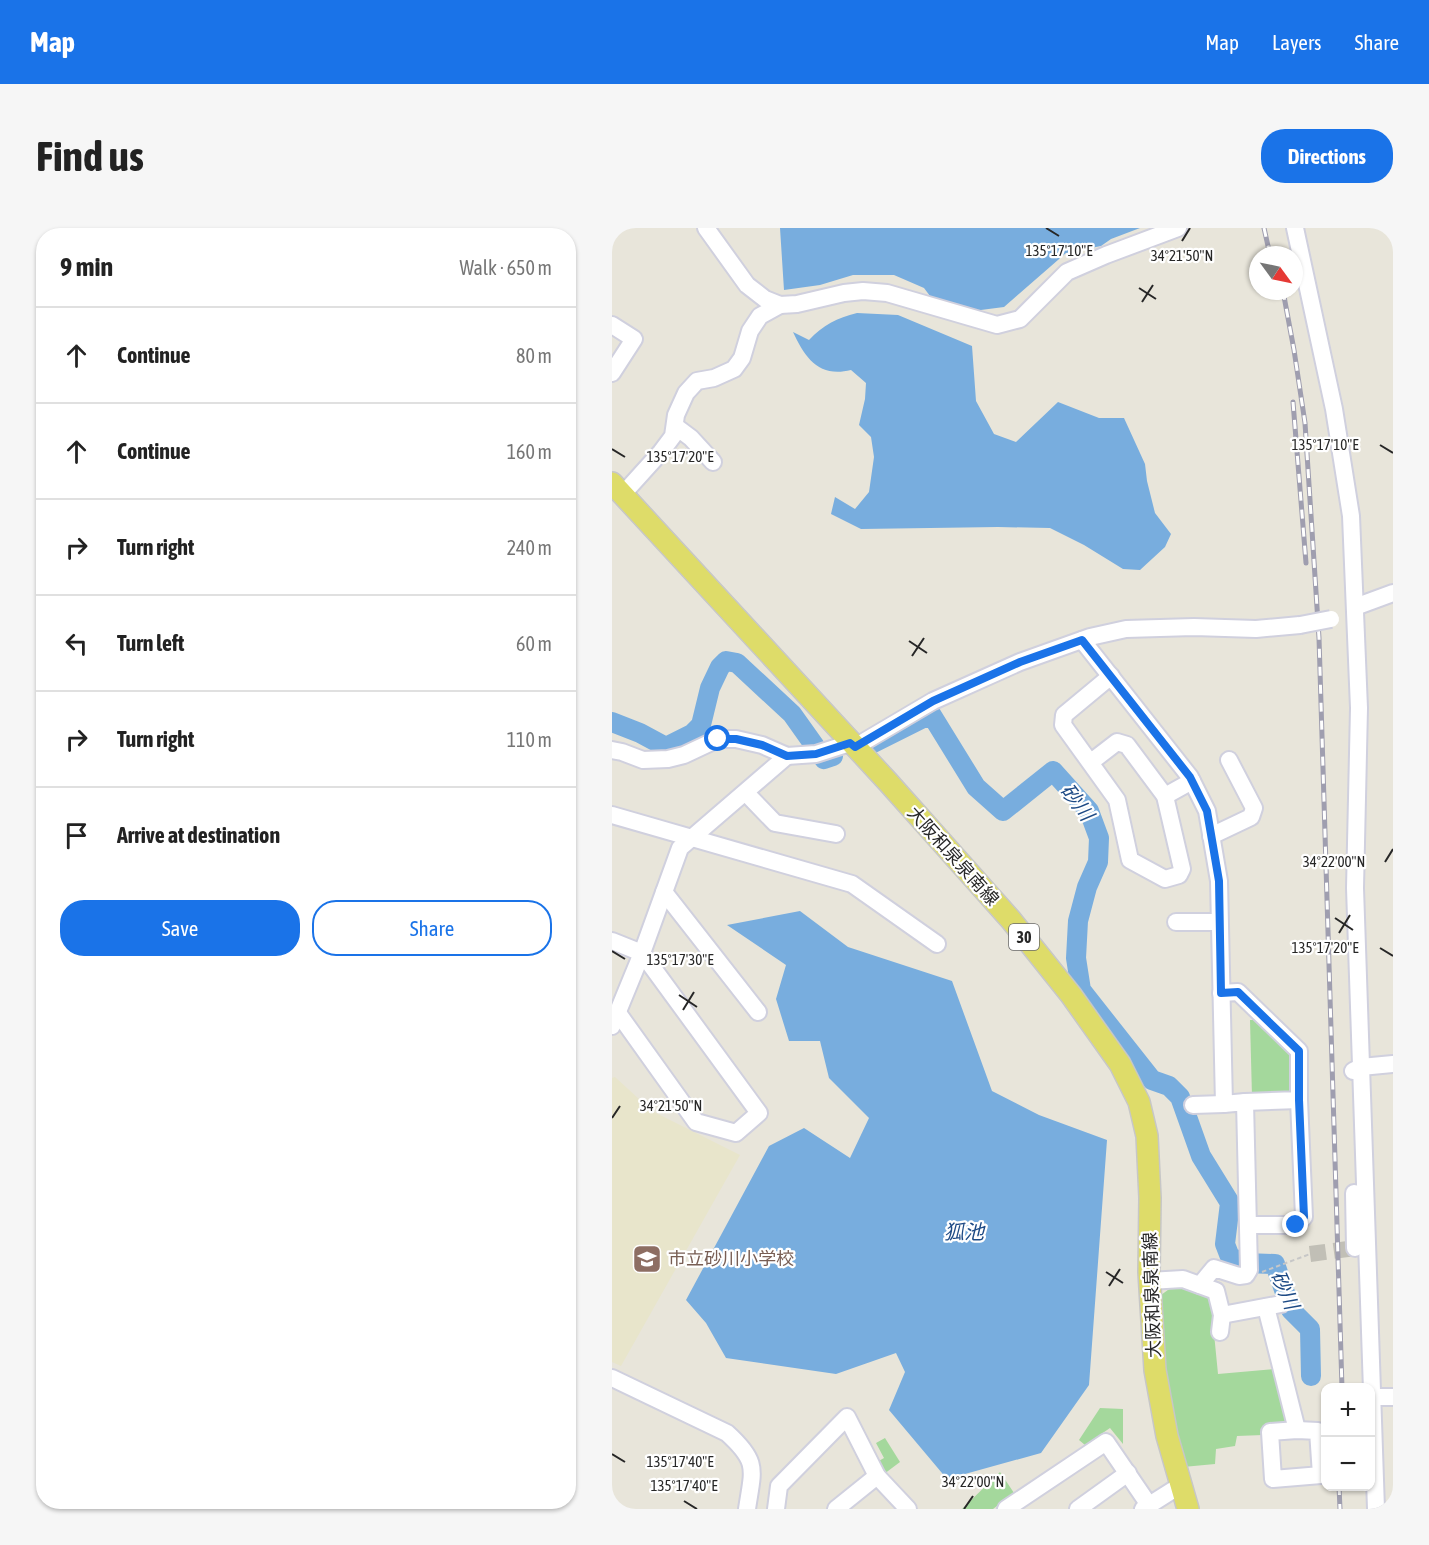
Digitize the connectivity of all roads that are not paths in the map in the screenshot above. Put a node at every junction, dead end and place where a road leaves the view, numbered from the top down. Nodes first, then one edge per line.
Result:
1 (706, 228) edge
2 (1178, 228) edge
3 (1295, 228) edge
4 (780, 305) junction
5 (612, 325) edge
6 (612, 373) edge
7 (675, 426) junction
8 (712, 462) dead end
9 (617, 488) edge
10 (1393, 593) edge
11 (1355, 610) junction
12 (1082, 640) junction
13 (1111, 676) junction
14 (853, 745) junction
15 (612, 750) edge
16 (787, 756) junction
17 (1229, 760) dead end
18 (1091, 762) junction
19 (1192, 781) junction
20 (746, 792) junction
21 (1165, 796) junction
22 (612, 815) edge
23 (836, 834) dead end
24 (1211, 836) junction
25 (692, 837) junction
26 (664, 892) junction
27 (1176, 922) dead end
28 (1219, 922) junction
29 (612, 940) edge
30 (937, 944) dead end
31 (642, 953) junction
32 (1221, 993) junction
33 (616, 1011) edge
34 (758, 1012) dead end
35 (1393, 1064) edge
36 (1361, 1067) junction
37 (1299, 1100) junction
38 (1245, 1102) junction
39 (1224, 1104) junction
40 (1193, 1105) dead end
41 (1248, 1225) junction
42 (1355, 1248) dead end
43 (1149, 1281) junction
44 (1200, 1285) junction
45 (612, 1378) edge
46 (1372, 1383) edge
47 (1375, 1397) edge
48 (1393, 1397) edge
49 (1297, 1430) dead end
50 (1375, 1430) edge
51 (1128, 1473) junction
52 (878, 1476) junction
53 (1181, 1485) junction
54 (1382, 1506) edge
55 (1014, 1507) edge
56 (1146, 1507) edge
57 (747, 1509) edge
58 (776, 1509) edge
59 (836, 1509) edge
60 (908, 1509) edge
61 (1078, 1509) edge
62 (1188, 1509) edge

1 - 4 street
2 - 4 street
3 - 11 street
4 - 7 street
5 - 6 street
7 - 8 street
7 - 9 street
9 - 14 main road, 大阪和泉泉南線 / 30
10 - 11 street
11 - 12 street, bridge
11 - 36 street
12 - 13 street
12 - 14 street
13 - 18 street
13 - 19 street
14 - 16 street
14 - 43 main road, 大阪和泉泉南線 / 30
15 - 16 street
16 - 20 street
17 - 24 street
18 - 21 street
18 - 21 street
19 - 21 street
19 - 24 street
20 - 23 street
20 - 25 street
22 - 25 street
24 - 28 street
25 - 26 street
25 - 30 street
26 - 31 street
26 - 34 street
27 - 28 street
28 - 32 street
29 - 31 street
31 - 33 street
31 - 33 street
32 - 37 street
32 - 39 street
35 - 36 street
36 - 42 street
36 - 46 street
37 - 38 street
37 - 41 street
38 - 39 street
38 - 41 street
39 - 40 street
41 - 44 street
43 - 44 street
43 - 53 main road, 大阪和泉泉南線 / 30
44 - 49 street
45 - 57 street
47 - 48 street
50 - 54 street
51 - 55 street
51 - 56 street
51 - 61 street
52 - 58 street
52 - 59 street
52 - 60 street
53 - 56 street
53 - 62 main road, 大阪和泉泉南線 / 30

